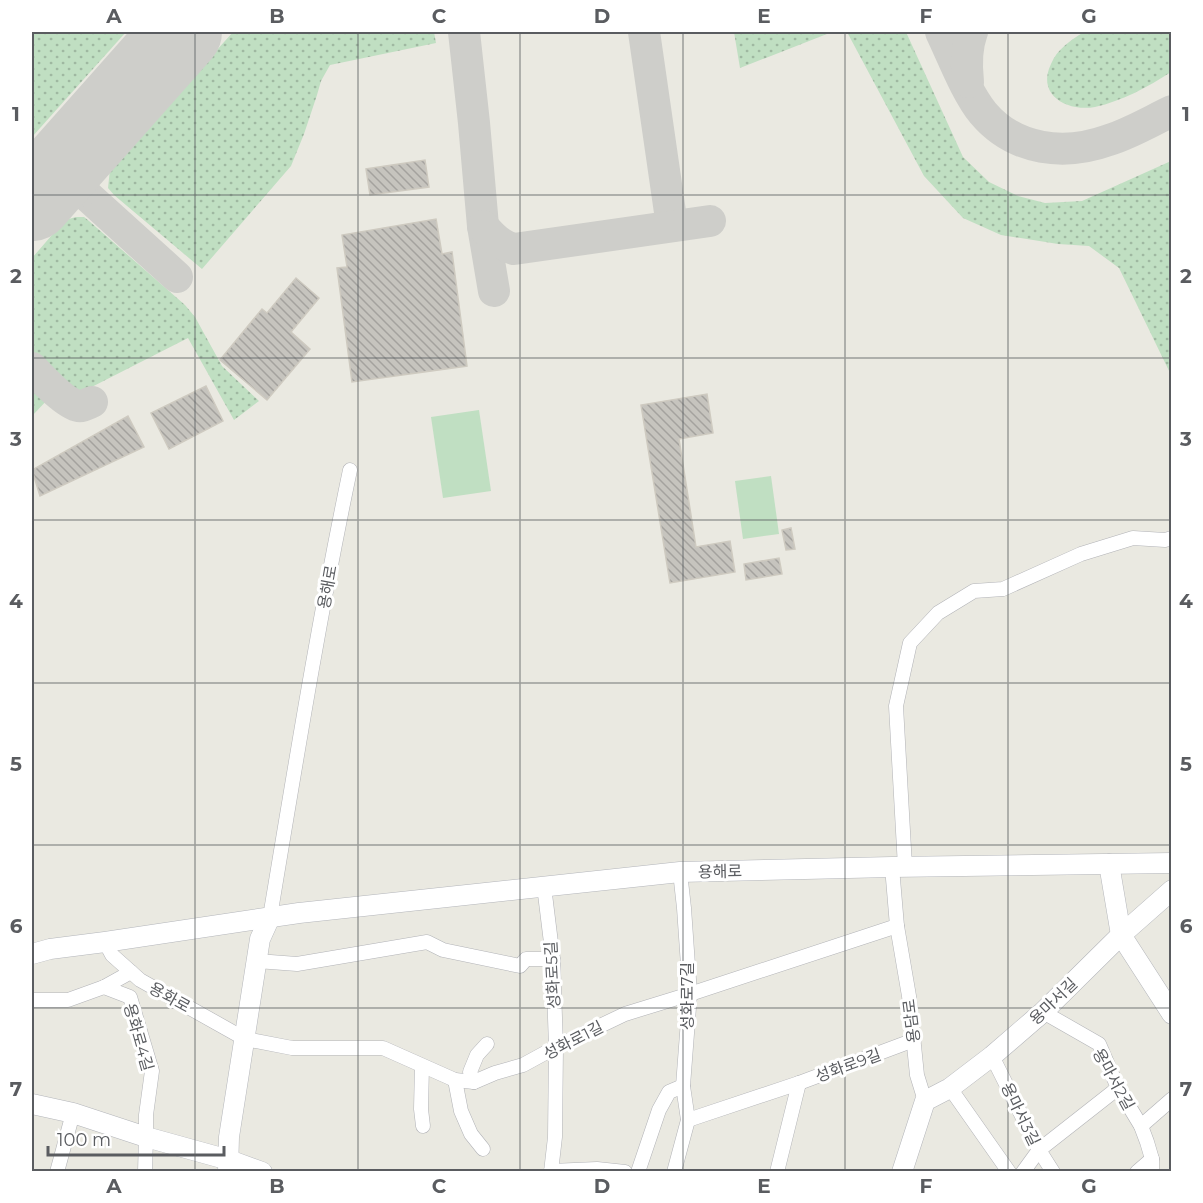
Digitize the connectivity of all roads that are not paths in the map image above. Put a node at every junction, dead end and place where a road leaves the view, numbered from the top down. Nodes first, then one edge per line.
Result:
1 (350, 470) dead end
2 (1172, 538) edge
3 (1172, 863) edge
4 (1109, 864) junction
5 (898, 867) junction
6 (680, 872) junction
7 (544, 886) junction
8 (1172, 890) edge
9 (270, 916) junction
10 (897, 926) junction
11 (1121, 935) junction
12 (105, 942) junction
13 (32, 954) edge
14 (553, 959) junction
15 (257, 961) junction
16 (131, 972) junction
17 (104, 987) junction
18 (690, 994) junction
19 (32, 1000) edge
20 (1043, 1012) junction
21 (1172, 1014) edge
22 (245, 1039) junction
23 (914, 1040) junction
24 (487, 1044) dead end
25 (556, 1047) junction
26 (993, 1056) junction
27 (422, 1066) junction
28 (455, 1080) junction
29 (474, 1082) junction
30 (799, 1083) junction
31 (683, 1086) junction
32 (950, 1088) junction
33 (1118, 1088) junction
34 (1172, 1099) edge
35 (925, 1101) junction
36 (32, 1104) edge
37 (73, 1113) junction
38 (688, 1120) junction
39 (423, 1126) dead end
40 (1141, 1126) junction
41 (146, 1137) junction
42 (483, 1149) dead end
43 (1039, 1150) junction
44 (1152, 1165) edge
45 (228, 1166) edge
46 (551, 1171) edge
47 (57, 1172) edge
48 (145, 1172) edge
49 (262, 1172) edge
50 (625, 1172) edge
51 (638, 1172) edge
52 (674, 1172) edge
53 (777, 1172) edge
54 (902, 1172) edge
55 (1009, 1172) edge
56 (1023, 1172) edge
57 (1053, 1172) edge
58 (1137, 1172) edge

1 - 9 street, 용해로
2 - 5 street, 용담로
3 - 4 main road, 용해로
4 - 5 main road, 용해로
4 - 11 main road
5 - 6 main road, 용해로
5 - 10 street, 용담로
6 - 7 main road, 용해로
6 - 18 street, 성화로7길
7 - 9 main road, 용해로
7 - 14 street, 성화로5길
8 - 11 main road, 용마서길
9 - 12 main road, 용해로
9 - 15 main road
10 - 18 street, 성화로1길
10 - 23 street, 용담로
11 - 20 main road, 용마서길
11 - 21 main road
12 - 13 main road, 용해로
12 - 16 street, 용화로
14 - 15 street
14 - 25 street, 성화로5길
15 - 22 main road
16 - 17 street
16 - 22 street, 용화로
17 - 19 street
17 - 41 street, 용화로4길
18 - 25 street, 성화로1길
18 - 31 street, 성화로7길
20 - 26 main road, 용마서길
20 - 33 street, 용마서2길
22 - 27 street, 성화로1길
22 - 45 main road
23 - 30 street, 성화로9길
23 - 35 street, 용담로
24 - 29 street
25 - 29 street, 성화로1길
25 - 46 street, 성화로5길
26 - 32 main road, 용마서길
26 - 43 street, 용마서3길
27 - 28 street, 성화로1길
27 - 39 street
28 - 29 street, 성화로1길
28 - 42 street
30 - 38 street
30 - 53 street, 성화로9길
31 - 38 street, 성화로7길
31 - 51 street
32 - 35 main road, 용마서길
32 - 55 street
33 - 40 street, 용마서2길
33 - 43 street
34 - 40 street
35 - 54 main road
36 - 37 main road
37 - 41 main road
37 - 47 street
38 - 52 street, 성화로7길
40 - 44 street, 용마서2길
41 - 45 main road
41 - 48 street, 용화로4길
43 - 56 street
43 - 57 street, 용마서3길
44 - 58 street
45 - 49 main road
46 - 50 street

